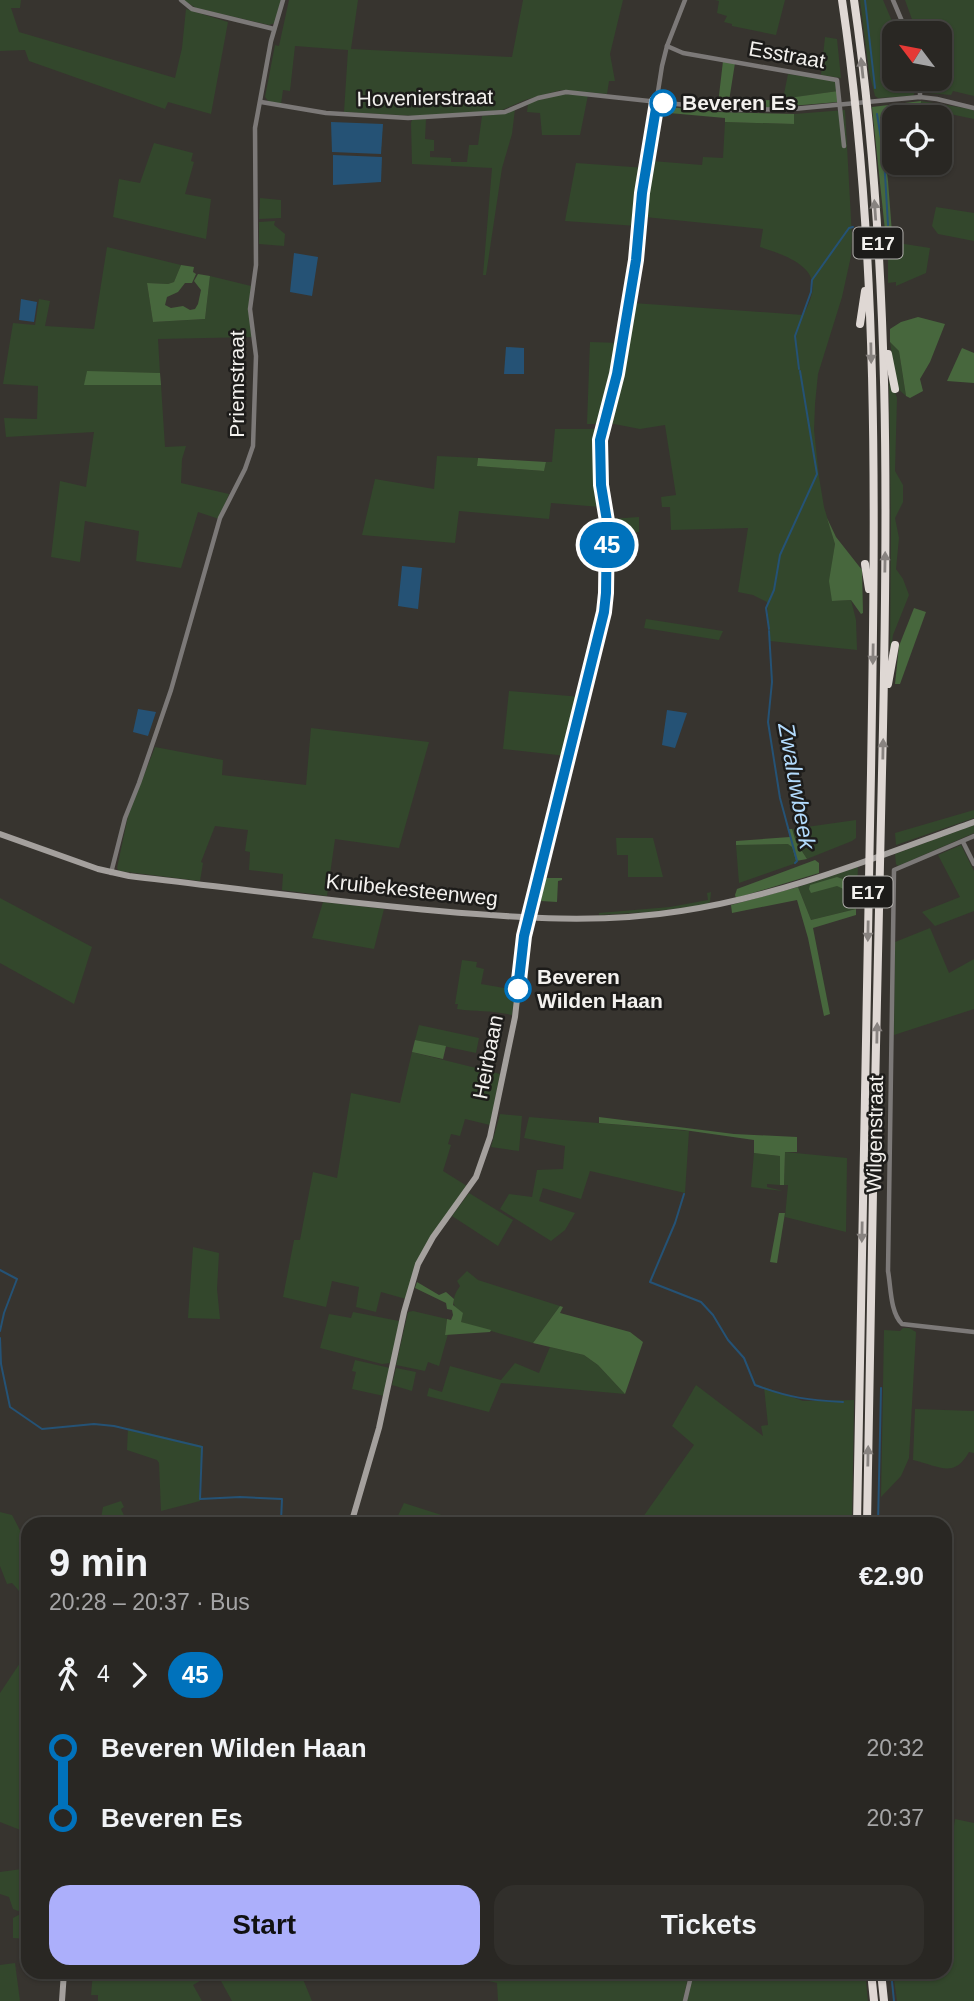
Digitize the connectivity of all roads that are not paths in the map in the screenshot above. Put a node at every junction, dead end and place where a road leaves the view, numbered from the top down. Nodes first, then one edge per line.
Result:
1 (181, 0) edge
2 (283, 0) edge
3 (685, 0) edge
4 (842, 0) edge
5 (854, 0) edge
6 (893, 0) edge
7 (902, 21) edge
8 (274, 29) junction
9 (667, 46) junction
10 (920, 91) edge
11 (920, 97) junction
12 (261, 102) junction
13 (657, 102) junction
14 (974, 108) edge
15 (844, 146) dead end
16 (867, 261) junction
17 (860, 324) dead end
18 (882, 327) junction
19 (895, 389) dead end
20 (864, 565) dead end
21 (873, 627) junction
22 (895, 645) dead end
23 (884, 704) junction
24 (974, 822) edge
25 (0, 834) edge
26 (974, 836) edge
27 (963, 842) junction
28 (974, 864) edge
29 (111, 873) junction
30 (529, 918) junction
31 (974, 1332) edge
32 (353, 1517) edge
33 (857, 1517) edge
34 (867, 1517) edge
35 (64, 1979) edge
36 (690, 1979) edge
37 (872, 1979) edge
38 (882, 1979) edge
39 (62, 2001) edge
40 (684, 2001) edge
41 (874, 2001) edge
42 (884, 2001) edge

1 - 8 street
2 - 8 street, Priemstraat
3 - 9 street, Heirbaan
4 - 16 highway, E17
18 -> 5 highway, E17
6 - 7 street
8 - 12 street, Priemstraat
9 - 13 street, Heirbaan
9 - 15 street, Esstraat
10 - 11 street
11 - 13 street, Hovenierstraat
11 - 14 street, Hovenierstraat
12 - 13 street, Hovenierstraat
12 - 29 street, Priemstraat
13 - 30 street, Heirbaan
16 - 17 highway
16 -> 21 highway, E17
18 - 19 highway
23 -> 18 highway, E17
20 - 21 highway
21 -> 33 highway, E17
22 - 23 highway
34 -> 23 highway, E17
24 - 30 street, Kruibekesteenweg
25 - 29 street, Kruibekesteenweg
26 - 27 street
27 - 28 street
27 - 31 street, Wilgenstraat
29 - 30 street, Kruibekesteenweg
30 - 32 street, Heirbaan
35 - 39 street
36 - 40 street
37 - 41 highway
38 - 42 highway

